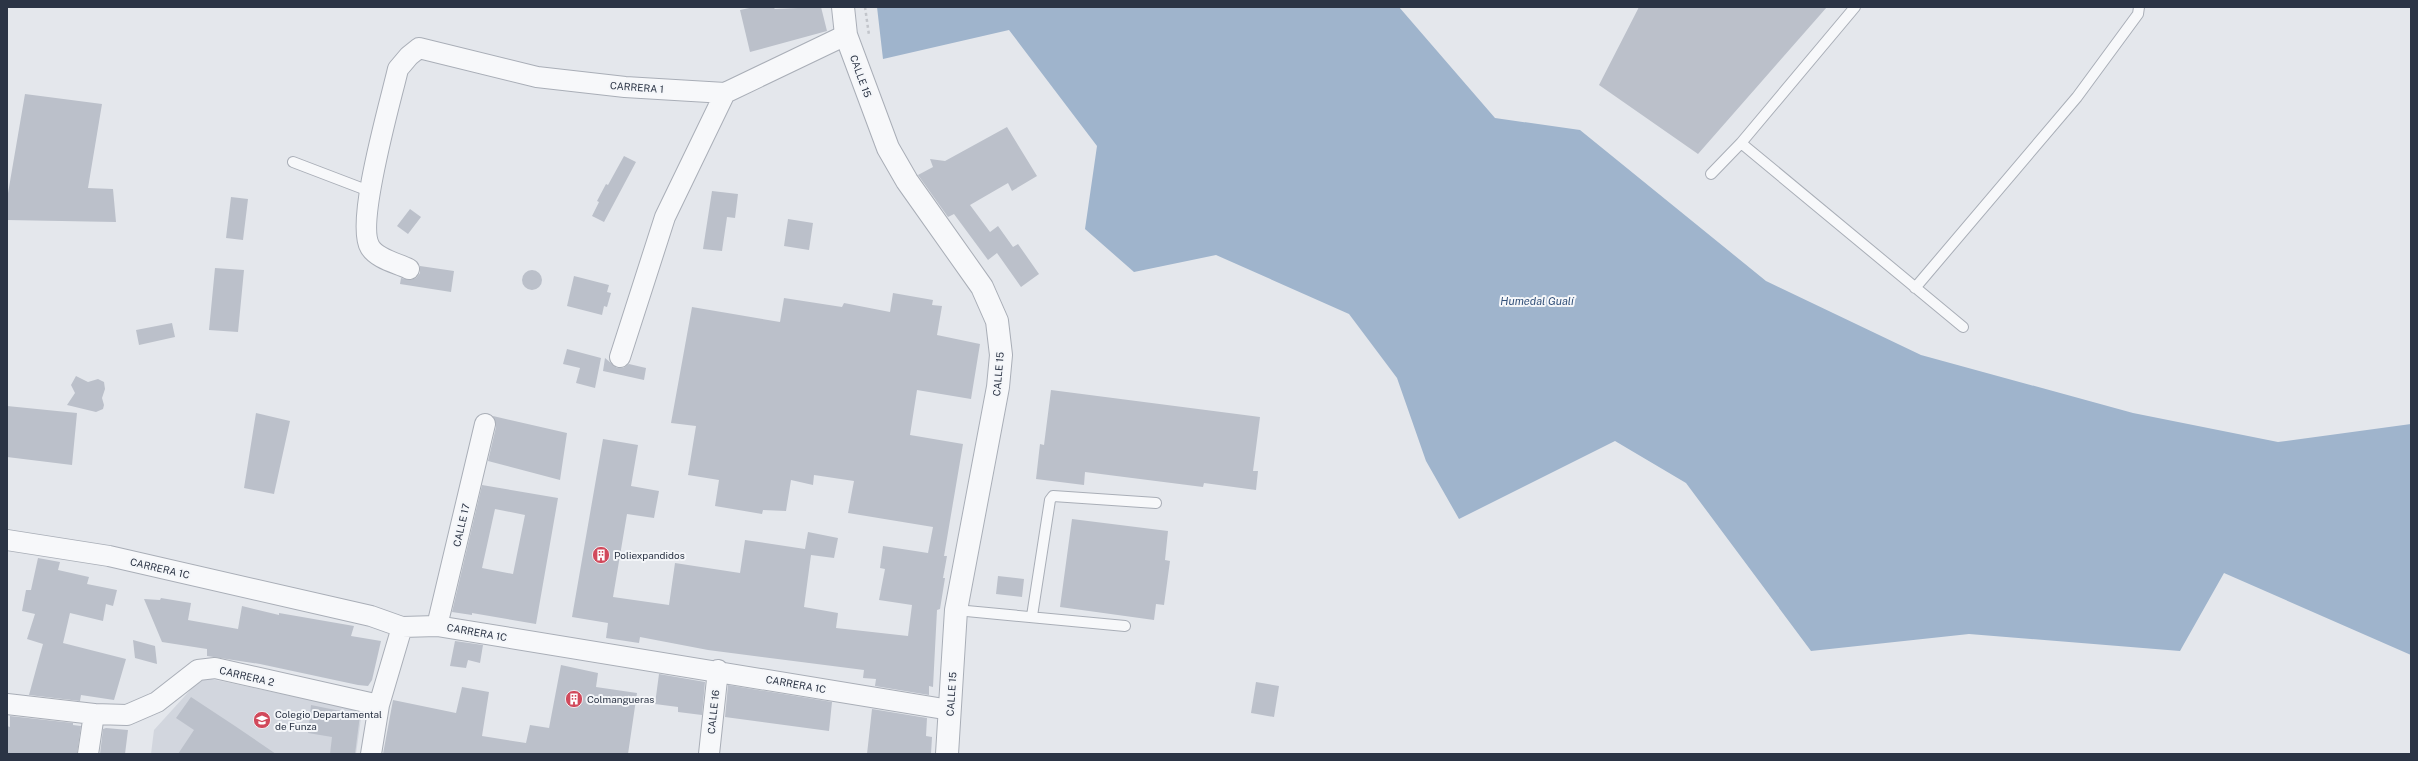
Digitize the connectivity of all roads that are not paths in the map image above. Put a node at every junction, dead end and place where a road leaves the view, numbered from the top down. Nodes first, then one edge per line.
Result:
1 (843, 7) edge
2 (1855, 7) edge
3 (2140, 7) edge
4 (846, 35) junction
5 (725, 92) junction
6 (1741, 143) junction
7 (293, 162) dead end
8 (1711, 174) dead end
9 (369, 191) junction
10 (409, 269) dead end
11 (1915, 288) junction
12 (1963, 327) dead end
13 (620, 357) dead end
14 (485, 424) dead end
15 (1156, 503) dead end
16 (7, 540) edge
17 (956, 610) junction
18 (1032, 616) junction
19 (437, 626) junction
20 (1125, 626) dead end
21 (402, 627) junction
22 (718, 670) junction
23 (7, 704) edge
24 (379, 705) junction
25 (950, 710) junction
26 (94, 714) junction
27 (88, 754) edge
28 (371, 754) edge
29 (709, 754) edge
30 (947, 754) edge

1 - 4 street, CALLE 15
2 - 6 lane
3 - 11 lane
4 - 5 street, CARRERA 1
4 - 17 street, CALLE 15
5 - 9 street, CARRERA 1
5 - 13 street
6 - 8 lane
6 - 11 lane
7 - 9 lane
9 - 10 street
11 - 12 lane
14 - 19 street, CALLE 17
15 - 18 lane
16 - 21 street, CARRERA 1C
17 - 18 lane
17 - 25 street, CALLE 15
18 - 20 lane
19 - 21 street, CARRERA 1C
19 - 22 street, CARRERA 1C
21 - 24 street
22 - 25 street, CARRERA 1C
22 - 29 street, CALLE 16
23 - 26 street, CARRERA 2
24 - 26 street, CARRERA 2
24 - 28 street
25 - 30 street, CALLE 15
26 - 27 street

